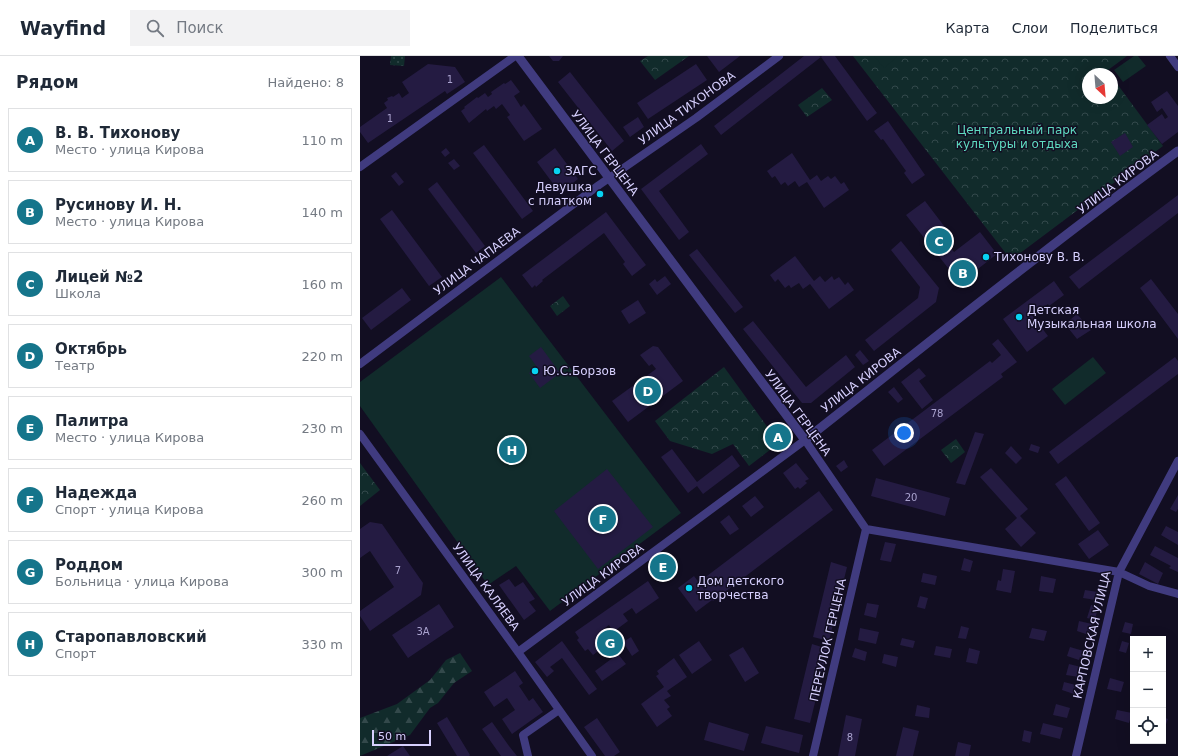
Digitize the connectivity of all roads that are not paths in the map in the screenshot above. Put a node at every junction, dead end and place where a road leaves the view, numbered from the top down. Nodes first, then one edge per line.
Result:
1 (516, 56) edge
2 (779, 56) edge
3 (1170, 56) edge
4 (1178, 67) edge
5 (1178, 152) edge
6 (360, 167) edge
7 (609, 178) junction
8 (360, 364) edge
9 (360, 434) edge
10 (804, 440) junction
11 (1178, 461) edge
12 (866, 529) junction
13 (1119, 572) junction
14 (1178, 594) edge
15 (518, 652) junction
16 (559, 710) junction
17 (528, 756) edge
18 (592, 756) edge
19 (813, 756) edge
20 (1076, 756) edge

1 - 6 street
1 - 7 street, УЛИЦА ГЕРЦЕНА
2 - 7 street, УЛИЦА ТИХОНОВА
3 - 4 street
5 - 10 street, УЛИЦА КИРОВА
7 - 8 street, УЛИЦА ЧАПАЕВА
7 - 10 street, УЛИЦА ГЕРЦЕНА
9 - 15 street, УЛИЦА КАЛЯЕВА
10 - 12 street, УЛИЦА ГЕРЦЕНА
10 - 15 street, УЛИЦА КИРОВА
11 - 13 street, КАРПОВСКАЯ УЛИЦА
12 - 13 street
12 - 19 street, ПЕРЕУЛОК ГЕРЦЕНА
13 - 14 street
13 - 20 street, КАРПОВСКАЯ УЛИЦА
15 - 16 street, УЛИЦА КАЛЯЕВА
16 - 17 street
16 - 18 street, УЛИЦА КАЛЯЕВА

